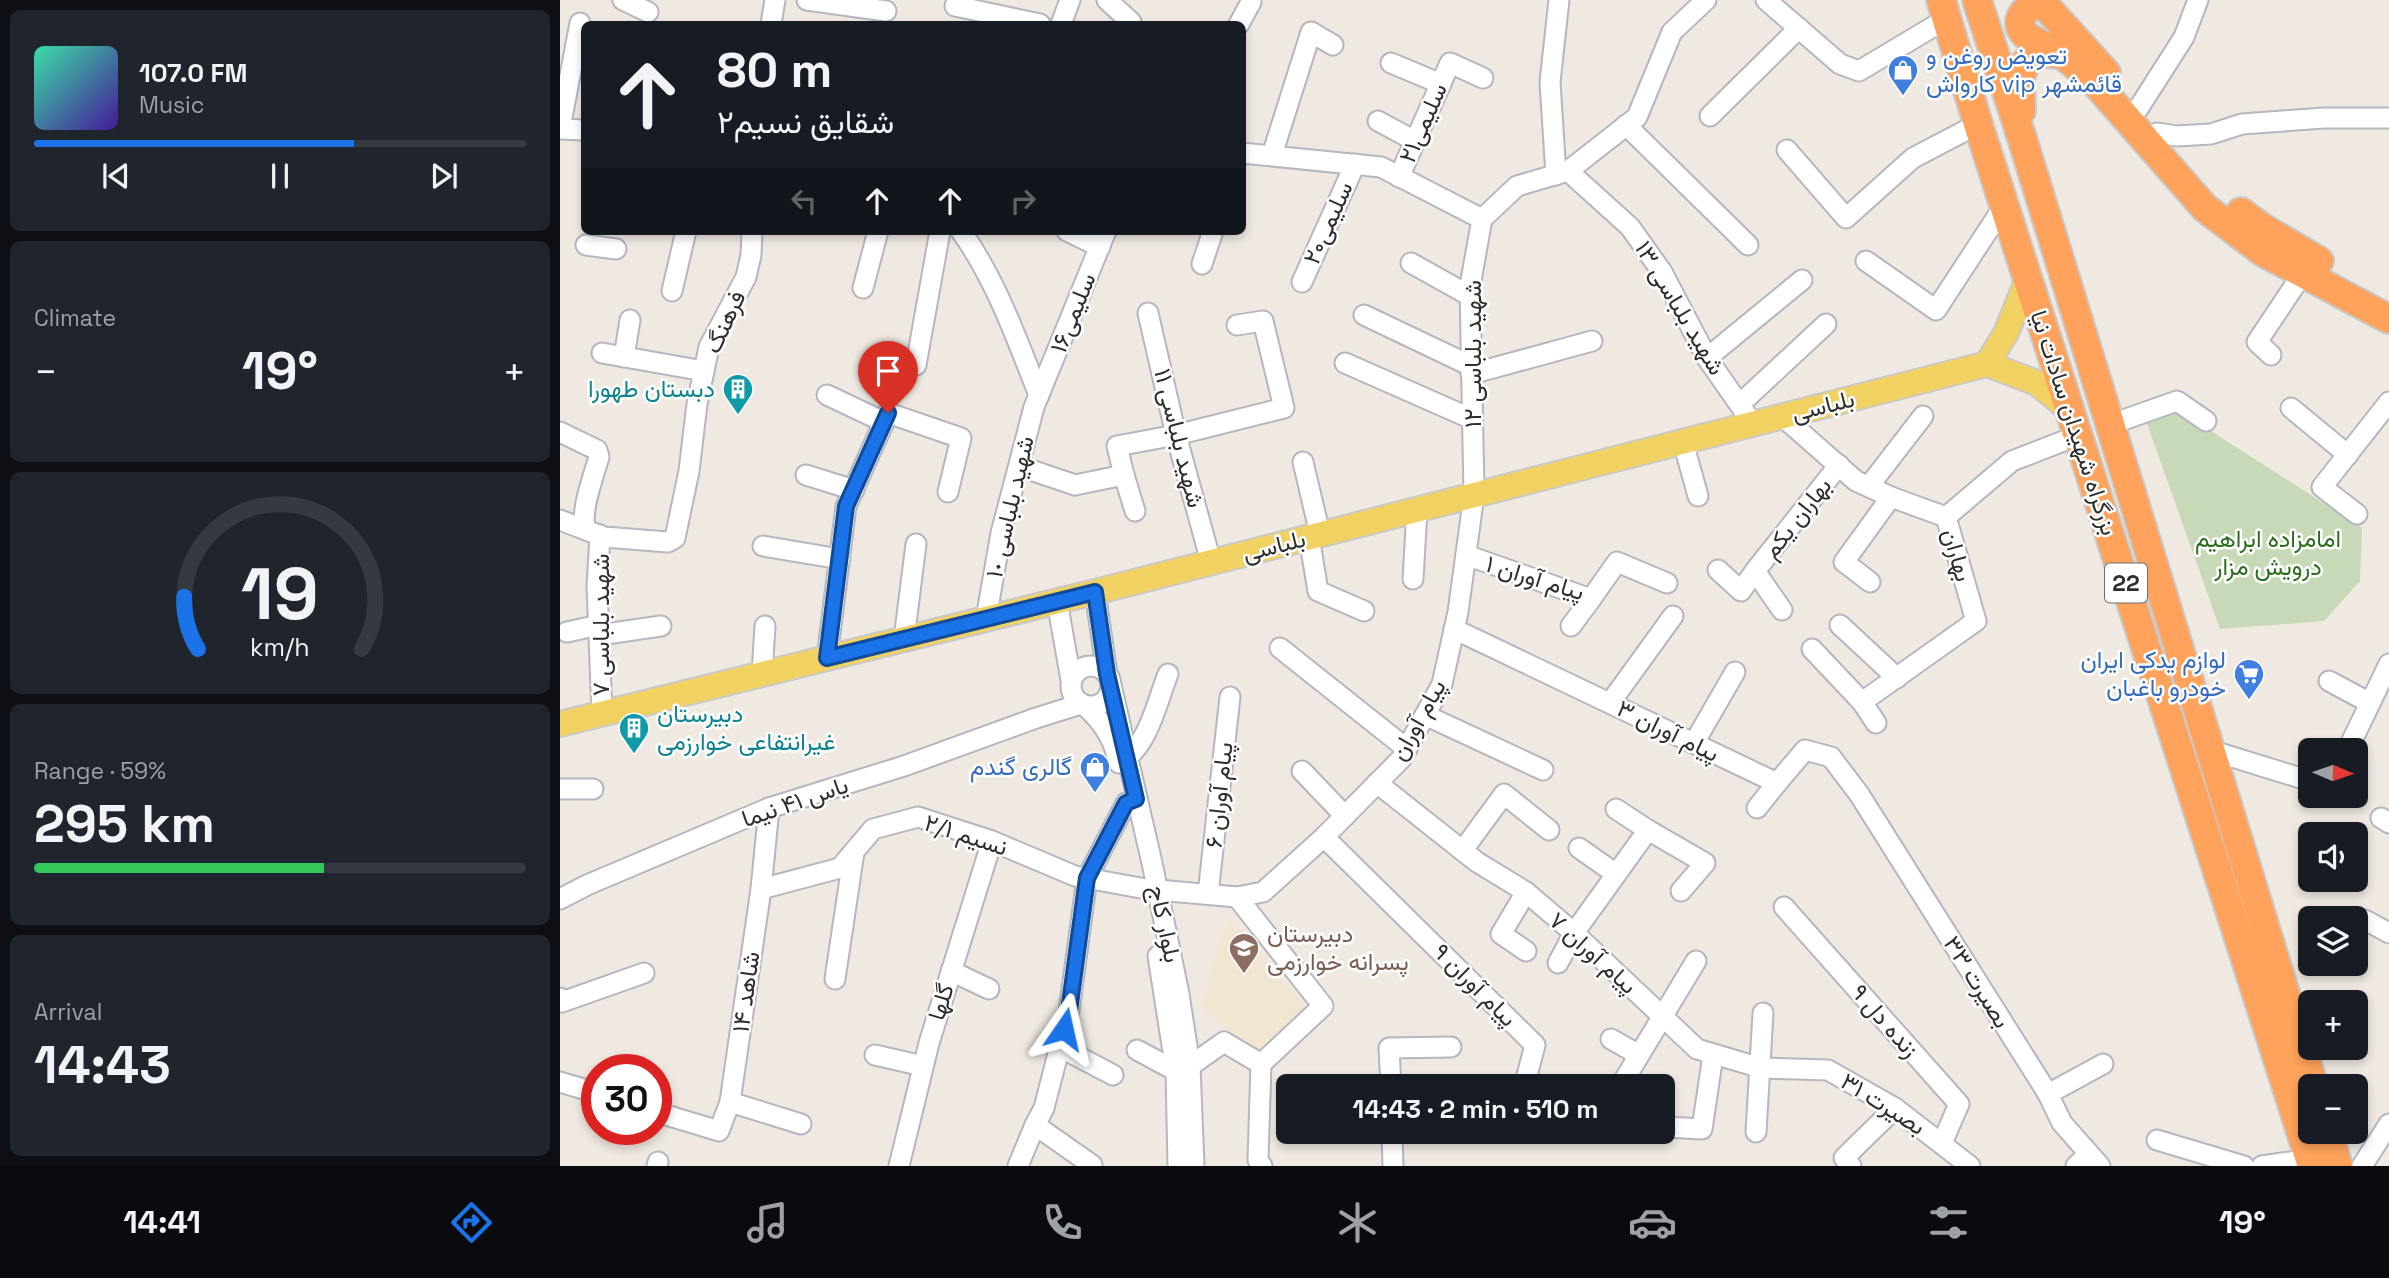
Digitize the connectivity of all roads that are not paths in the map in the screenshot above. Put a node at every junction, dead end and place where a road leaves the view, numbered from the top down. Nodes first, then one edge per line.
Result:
1 (624, 0) edge
2 (775, 0) edge
3 (807, 0) edge
4 (1070, 0) edge
5 (1108, 0) edge
6 (1559, 0) edge
7 (1706, 0) edge
8 (1766, 0) edge
9 (1977, 0) edge
10 (2199, 0) edge
11 (1251, 2) dead end
12 (2050, 4) edge
13 (955, 5) dead end
14 (1943, 9) edge
15 (648, 12) dead end
16 (886, 12) dead end
17 (772, 21) edge
18 (1027, 21) edge
19 (1062, 21) edge
20 (1129, 21) edge
21 (1241, 21) edge
22 (580, 23) dead end
23 (1799, 28) junction
24 (1333, 45) dead end
25 (2062, 54) junction
26 (1391, 63) dead end
27 (1483, 78) dead end
28 (577, 79) edge
29 (1441, 84) junction
30 (2138, 109) junction
31 (1710, 116) dead end
32 (2389, 118) edge
33 (1378, 121) dead end
34 (1978, 124) junction
35 (1626, 125) junction
36 (560, 129) edge
37 (581, 130) edge
38 (2157, 133) junction
39 (2022, 138) junction
40 (1415, 141) junction
41 (1787, 150) dead end
42 (1246, 153) edge
43 (1272, 155) junction
44 (1355, 164) junction
45 (1562, 173) junction
46 (1399, 177) junction
47 (2004, 206) junction
48 (1482, 219) junction
49 (685, 235) edge
50 (752, 235) edge
51 (877, 235) edge
52 (939, 235) edge
53 (964, 235) edge
54 (1085, 235) edge
55 (1212, 235) edge
56 (1103, 239) edge
57 (1748, 244) dead end
58 (586, 245) dead end
59 (616, 246) edge
60 (1866, 261) dead end
61 (1411, 262) dead end
62 (1202, 264) dead end
63 (2303, 273) junction
64 (2028, 279) junction
65 (1802, 280) dead end
66 (1302, 282) dead end
67 (863, 288) dead end
68 (672, 291) dead end
69 (1470, 296) junction
70 (2389, 299) edge
71 (1147, 313) dead end
72 (1364, 315) dead end
73 (2389, 319) edge
74 (630, 320) dead end
75 (1826, 324) dead end
76 (1237, 325) dead end
77 (1592, 341) dead end
78 (602, 353) dead end
79 (2272, 355) dead end
80 (624, 357) junction
81 (1707, 358) junction
82 (1345, 363) dead end
83 (1987, 364) junction
84 (916, 365) dead end
85 (1471, 370) junction
86 (704, 371) junction
87 (827, 395) dead end
88 (1039, 396) junction
89 (2291, 408) dead end
90 (1746, 414) junction
91 (2385, 415) edge
92 (1923, 416) dead end
93 (1783, 417) junction
94 (1472, 419) junction
95 (2206, 421) dead end
96 (884, 422) junction
97 (2075, 423) junction
98 (2109, 425) junction
99 (560, 432) edge
100 (1176, 435) junction
101 (1684, 442) junction
102 (2348, 454) junction
103 (1303, 463) dead end
104 (1839, 465) junction
105 (1019, 466) junction
106 (806, 475) dead end
107 (1124, 475) junction
108 (1869, 486) junction
109 (854, 490) junction
110 (948, 492) dead end
111 (1474, 495) junction
112 (1698, 496) dead end
113 (1891, 497) junction
114 (1417, 510) junction
115 (1135, 511) dead end
116 (2357, 514) dead end
117 (1947, 517) junction
118 (560, 520) edge
119 (593, 533) junction
120 (1315, 536) junction
121 (916, 544) dead end
122 (763, 546) dead end
123 (1466, 555) junction
124 (840, 559) junction
125 (1212, 562) junction
126 (1718, 570) dead end
127 (1755, 571) junction
128 (1413, 579) dead end
129 (1870, 582) dead end
130 (1667, 583) dead end
131 (1095, 592) junction
132 (1591, 599) junction
133 (1057, 601) junction
134 (1782, 610) dead end
135 (1364, 611) dead end
136 (1672, 615) dead end
137 (986, 619) junction
138 (1571, 625) dead end
139 (1840, 625) dead end
140 (661, 626) dead end
141 (765, 626) dead end
142 (1454, 629) junction
143 (599, 630) junction
144 (568, 632) dead end
145 (904, 639) junction
146 (1280, 648) dead end
147 (1812, 649) dead end
148 (827, 658) junction
149 (2389, 664) edge
150 (1735, 672) dead end
151 (762, 674) junction
152 (1168, 674) dead end
153 (1897, 678) junction
154 (1109, 680) junction
155 (2329, 681) dead end
156 (1071, 682) junction
157 (1230, 697) dead end
158 (1862, 702) junction
159 (1610, 703) junction
160 (2370, 703) junction
161 (1083, 704) junction
162 (601, 714) junction
163 (1425, 715) junction
164 (1035, 718) junction
165 (1876, 723) dead end
166 (560, 724) edge
167 (2353, 738) edge
168 (1694, 743) junction
169 (1407, 749) junction
170 (2210, 750) junction
171 (1123, 761) junction
172 (1543, 770) dead end
173 (1302, 771) dead end
174 (2298, 777) edge
175 (1377, 783) junction
176 (1777, 783) junction
177 (560, 789) edge
178 (593, 789) dead end
179 (1131, 801) junction
180 (769, 808) junction
181 (1757, 808) dead end
182 (1616, 809) dead end
183 (1345, 816) junction
184 (1549, 830) dead end
185 (1648, 831) junction
186 (1324, 837) junction
187 (992, 841) junction
188 (1579, 848) dead end
189 (855, 850) junction
190 (1463, 850) junction
191 (1616, 874) junction
192 (1087, 878) junction
193 (570, 887) edge
194 (761, 889) junction
195 (1152, 889) junction
196 (1681, 891) dead end
197 (1263, 892) joint
198 (1526, 892) junction
199 (1208, 894) junction
200 (1237, 897) junction
201 (560, 899) edge
202 (1784, 906) dead end
203 (2368, 922) edge
204 (1574, 933) junction
205 (2389, 933) edge
206 (1526, 951) dead end
207 (1696, 961) dead end
208 (1558, 963) dead end
209 (951, 971) junction
210 (644, 973) dead end
211 (835, 979) dead end
212 (989, 989) dead end
213 (560, 998) edge
214 (1763, 1013) dead end
215 (1662, 1016) junction
216 (1611, 1039) dead end
217 (1451, 1047) dead end
218 (1060, 1048) junction
219 (1137, 1050) dead end
220 (875, 1055) dead end
221 (1639, 1055) junction
222 (1713, 1055) junction
223 (2102, 1064) dead end
224 (1261, 1065) junction
225 (923, 1066) junction
226 (1761, 1068) junction
227 (1183, 1069) junction
228 (1828, 1070) joint
229 (1390, 1074) edge
230 (1527, 1074) edge
231 (1628, 1074) edge
232 (2310, 1074) edge
233 (1112, 1075) dead end
234 (560, 1082) edge
235 (581, 1088) edge
236 (2048, 1094) junction
237 (730, 1102) junction
238 (1895, 1108) junction
239 (672, 1117) edge
240 (801, 1124) dead end
241 (2389, 1124) edge
242 (1035, 1125) junction
243 (1675, 1127) edge
244 (1756, 1132) dead end
245 (2157, 1140) dead end
246 (1393, 1144) edge
247 (2332, 1144) edge
248 (1947, 1154) edge
249 (2088, 1162) edge
250 (2311, 1162) edge
251 (1260, 1164) edge
252 (1092, 1165) edge
253 (899, 1166) edge
254 (1018, 1166) edge
255 (1178, 1166) edge
256 (1194, 1166) edge
257 (1394, 1166) edge
258 (1851, 1166) edge
259 (1970, 1166) edge
260 (2244, 1166) edge
261 (2262, 1166) edge
262 (2338, 1166) edge
263 (2362, 1166) edge

1 - 15 street
2 - 17 street
3 - 16 street
4 - 19 street
5 - 20 street
6 - 45 street
7 - 35 street
8 - 23 street
9 - 39 highway, بزرگراه شهیدان سادات نیا / 22
10 - 30 street
11 - 21 street
12 - 25 highway
12 - 30 highway
13 - 18 street
14 - 23 street
14 - 34 highway, بزرگراه شهیدان سادات نیا / 22
22 - 28 street
23 - 31 street
24 - 43 street
25 - 39 highway
25 - 63 highway
26 - 29 street
27 - 29 street, سلیمی۲۱
28 - 36 street
29 - 40 street, سلیمی۲۱
30 - 38 highway
32 - 38 street
33 - 40 street
34 - 41 street
34 - 47 highway, بزرگراه شهیدان سادات نیا / 22
35 - 45 street
35 - 57 street
36 - 37 street
38 - 70 highway
39 - 98 highway, بزرگراه شهیدان سادات نیا / 22
40 - 46 street, سلیمی۲۱
42 - 43 street
43 - 44 street
44 - 46 street
44 - 66 street, سلیمی۲۰
45 - 48 street
45 - 81 street, شهید بلباسی ١٣
46 - 48 street
47 - 60 street
47 - 64 highway, بزرگراه شهیدان سادات نیا / 22
48 - 69 street, شهید بلباسی ١٢
49 - 68 street
50 - 86 street, فرهنگ
51 - 67 street
52 - 84 street
53 - 88 street
54 - 56 street
55 - 62 street
56 - 88 street, سلیمی۱۶
58 - 59 street
61 - 69 street
63 - 73 highway
63 - 79 street
64 - 83 main road
64 - 97 highway, بزرگراه شهیدان سادات نیا / 22
65 - 81 street
69 - 85 street, شهید بلباسی ١٢
71 - 100 street, شهید بلباسی ١١
72 - 85 street
74 - 80 street
75 - 90 street
76 - 100 street
77 - 85 street
78 - 80 street
80 - 86 street
81 - 90 street, شهید بلباسی ١٣
82 - 94 street
83 - 93 main road, بلباسی
83 - 97 main road
85 - 94 street, شهید بلباسی ١٢
86 - 119 street, فرهنگ
87 - 96 street
88 - 105 street, شهید بلباسی ١٠
89 - 102 street
90 - 93 main road, بلباسی
90 - 101 main road, بلباسی
91 - 102 street
92 - 108 street
93 - 104 street, بهاران
94 - 111 street, شهید بلباسی ١٢
95 - 98 street
96 - 109 street
96 - 110 street
97 - 117 street
97 - 250 highway, بزرگراه شهیدان سادات نیا / 22
98 - 170 highway, بزرگراه شهیدان سادات نیا / 22
99 - 119 street, شهید بلباسی ۷
100 - 107 street
100 - 125 street, شهید بلباسی ١١
101 - 111 main road, بلباسی
101 - 112 street
102 - 116 street
103 - 120 street
104 - 108 street, بهاران
104 - 127 street, بهاران یکم
105 - 107 street
105 - 137 street, شهید بلباسی ١٠
106 - 109 street
107 - 115 street
108 - 113 street, بهاران
109 - 124 street
111 - 114 main road, بلباسی
111 - 123 street, پیام آوران
113 - 117 street, بهاران
113 - 129 street
114 - 120 main road, بلباسی
114 - 128 street
117 - 153 street, بهاران
118 - 119 street
119 - 143 street, شهید بلباسی ۷
120 - 125 main road, بلباسی
120 - 135 street
121 - 145 street
122 - 124 street
123 - 132 street, پیام آوران ۱
123 - 142 street, پیام آوران
124 - 148 street
125 - 131 main road, بلباسی
126 - 127 street, بهاران یکم
127 - 134 street, بهاران یکم
130 - 132 street, پیام آوران ۱
131 - 133 main road, بلباسی
131 - 154 street, بلوار کاج
132 - 138 street
133 - 137 main road, بلباسی
133 - 156 street
136 - 159 street
137 - 145 main road, بلباسی
139 - 153 street
140 - 143 street
141 - 151 street
142 - 159 street, پیام آوران ۳
142 - 163 street, پیام آوران
143 - 144 street
143 - 162 street, شهید بلباسی ۷
145 - 148 main road, بلباسی
146 - 169 street
147 - 158 street
148 - 151 main road, بلباسی
149 - 160 street
150 - 168 street
151 - 162 main road, بلباسی
152 - 171 street
153 - 158 street, بهاران
154 - 156 street
154 - 161 street
154 - 171 street, بلوار کاج
155 - 160 street
156 - 161 street
156 - 164 street
157 - 199 street, پیام آوران ۶
158 - 165 street
159 - 168 street, پیام آوران ۳
160 - 167 street
161 - 164 street, یاس ۴۱ نیما
161 - 171 street, بلوار کاج
162 - 166 main road, بلباسی
163 - 169 street, پیام آوران
163 - 172 street
164 - 180 street, یاس ۴۱ نیما
168 - 176 street, پیام آوران ۳
169 - 175 street, پیام آوران
170 - 174 street
170 - 232 highway, بزرگراه شهیدان سادات نیا / 22
171 - 179 street, بلوار کاج
173 - 183 street
175 - 183 street, پیام آوران
175 - 190 street, پیام آوران ۷
176 - 181 street
176 - 236 street, بصیرت ۳۳
177 - 178 street
179 - 192 street
179 - 195 street, بلوار کاج
180 - 193 street, یاس ۴۱ نیما
180 - 194 street, شاهد ۱۴
182 - 185 street
183 - 186 street, پیام آوران
184 - 190 street
185 - 191 street
185 - 196 street
186 - 197 street, پیام آوران
186 - 230 street, پیام آوران ۹
187 - 189 street, نسیم ۲/۱
187 - 192 street, نسیم ۲/۱
187 - 209 street, گلها
188 - 191 street
189 - 194 street, نسیم ۲/۱
189 - 211 street
190 - 198 street, پیام آوران ۷
191 - 204 street
192 - 195 street, نسیم ۲/۱
192 - 218 street
193 - 201 street, یاس ۴۱ نیما
194 - 237 street, شاهد ۱۴
195 - 199 street, نسیم ۲/۱
195 - 227 street, بلوار کاج
197 - 200 street, نسیم ۲/۱
198 - 204 street, پیام آوران ۷
198 - 206 street
199 - 200 street, نسیم ۲/۱
200 - 224 street
202 - 248 street, زنده دل ۹
203 - 205 street
204 - 208 street
204 - 215 street, پیام آوران ۷
207 - 215 street
209 - 212 street
209 - 225 street, گلها
210 - 213 street
214 - 226 street
215 - 221 street
215 - 222 street, پیام آوران ۷
216 - 221 street
217 - 229 street
218 - 233 street
218 - 242 street
219 - 227 street
220 - 225 street
221 - 231 street
222 - 226 street, پیام آوران ۷
222 - 243 street
223 - 236 street
224 - 227 street
224 - 251 street
225 - 253 street, گلها
226 - 228 street, پیام آوران ۷
226 - 244 street
227 - 255 street, بلوار کاج
227 - 256 street, بلوار کاج
228 - 238 street, بصیرت ۳۱
234 - 235 street
236 - 249 street, بصیرت ۳۳
237 - 239 street, شاهد ۱۴
237 - 240 street
238 - 248 street, بصیرت ۳۱
238 - 258 street
241 - 263 street
242 - 252 street
242 - 254 street
245 - 260 street
246 - 257 street
247 - 262 highway
248 - 259 street, بصیرت ۳۱
250 - 261 street

